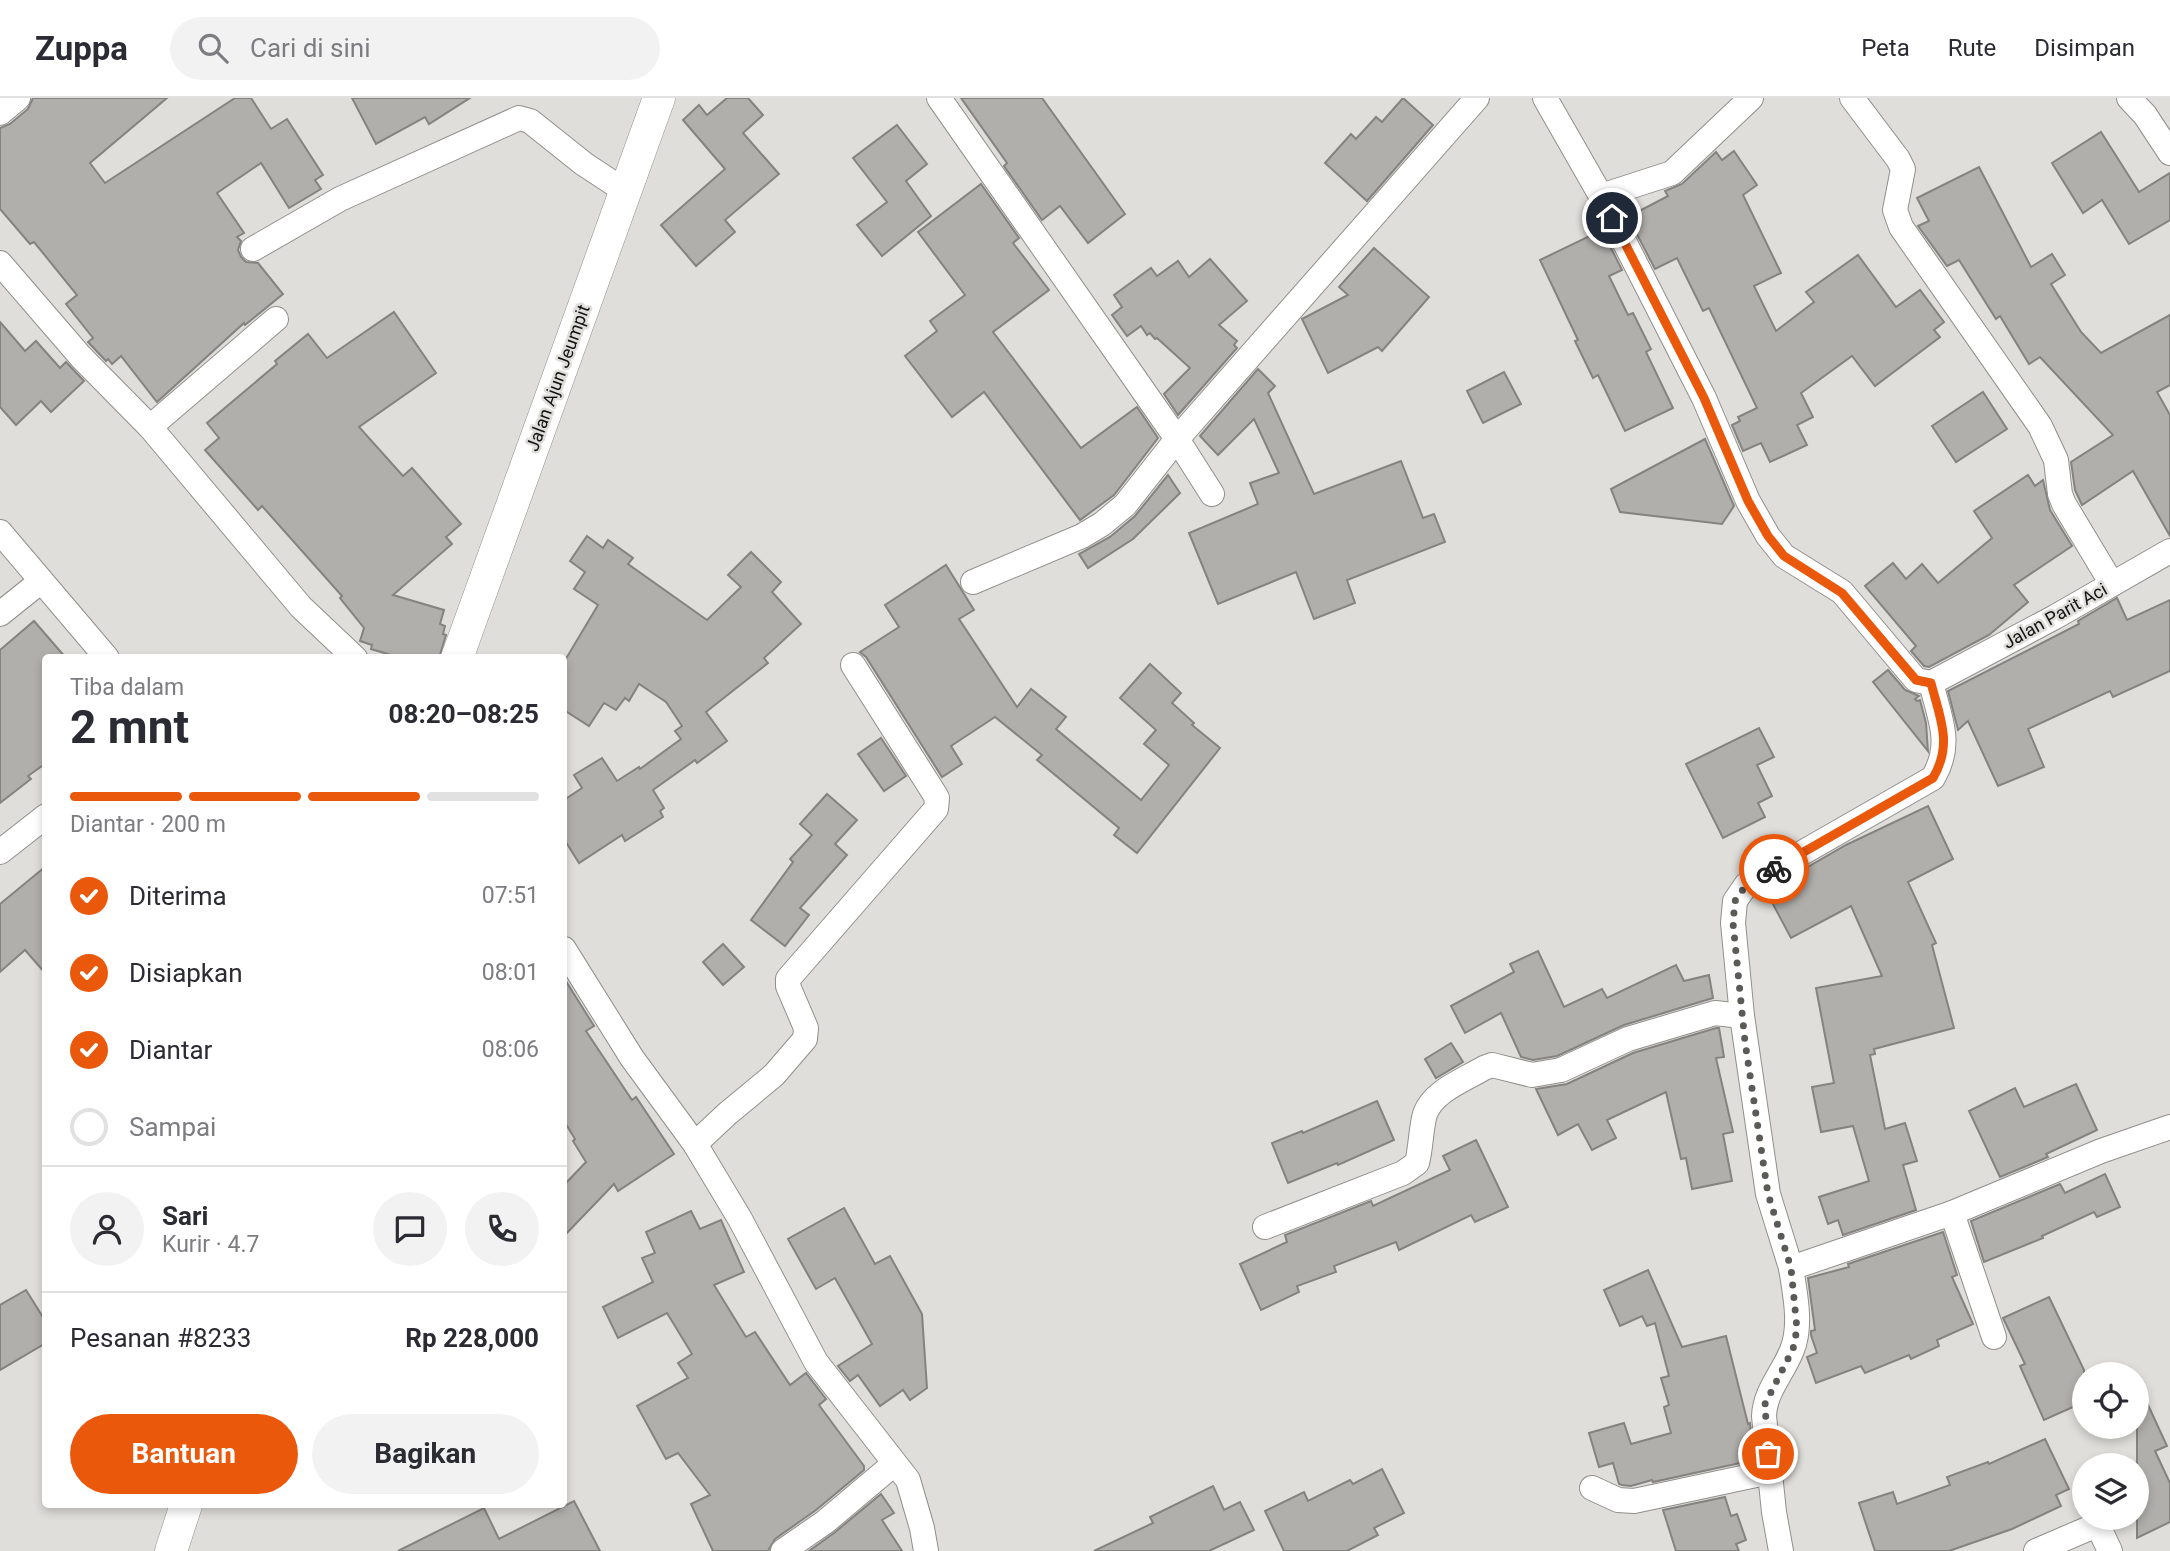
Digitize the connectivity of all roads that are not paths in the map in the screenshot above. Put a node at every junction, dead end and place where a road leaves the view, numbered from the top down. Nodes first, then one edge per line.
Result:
1 (18, 98) edge
2 (659, 98) edge
3 (939, 98) edge
4 (1477, 98) edge
5 (1545, 98) edge
6 (1751, 98) edge
7 (1852, 98) edge
8 (2129, 98) edge
9 (0, 113) edge
10 (2170, 153) edge
11 (625, 191) junction
12 (1601, 196) junction
13 (253, 249) dead end
14 (0, 263) edge
15 (276, 319) dead end
16 (150, 427) junction
17 (1177, 439) junction
18 (1212, 494) dead end
19 (0, 532) edge
20 (2170, 551) edge
21 (40, 582) junction
22 (973, 582) dead end
23 (2112, 584) junction
24 (0, 614) edge
25 (103, 654) edge
26 (351, 654) edge
27 (458, 654) edge
28 (853, 666) dead end
29 (1935, 681) junction
30 (42, 819) edge
31 (0, 852) edge
32 (567, 954) edge
33 (1742, 1016) junction
34 (2170, 1127) edge
35 (695, 1144) junction
36 (1952, 1213) junction
37 (1265, 1227) dead end
38 (1791, 1268) junction
39 (1994, 1337) dead end
40 (894, 1464) junction
41 (1770, 1472) junction
42 (1592, 1488) dead end
43 (185, 1508) edge
44 (171, 1551) edge
45 (783, 1551) edge
46 (926, 1551) edge
47 (1781, 1551) edge
48 (2036, 1551) edge
49 (2110, 1551) edge

1 - 9 street
2 - 11 street, Jalan Ajun Jeumpit
3 - 17 street
4 - 17 street
5 - 12 street
6 - 12 street
7 - 23 street
8 - 10 street
11 - 13 street
11 - 27 street, Jalan Ajun Jeumpit
12 - 29 street
14 - 16 street
15 - 16 street
16 - 26 street
17 - 18 street
17 - 22 street
19 - 21 street
20 - 23 street, Jalan Parit Aci
21 - 24 street
21 - 25 street
23 - 29 street, Jalan Parit Aci
28 - 35 street
29 - 33 street
30 - 31 street
32 - 35 street
33 - 37 street
33 - 38 street
34 - 36 street
35 - 40 street
36 - 38 street
36 - 39 street
38 - 41 street
40 - 45 street
40 - 46 street
41 - 42 street
41 - 47 street
43 - 44 street
48 - 49 street

